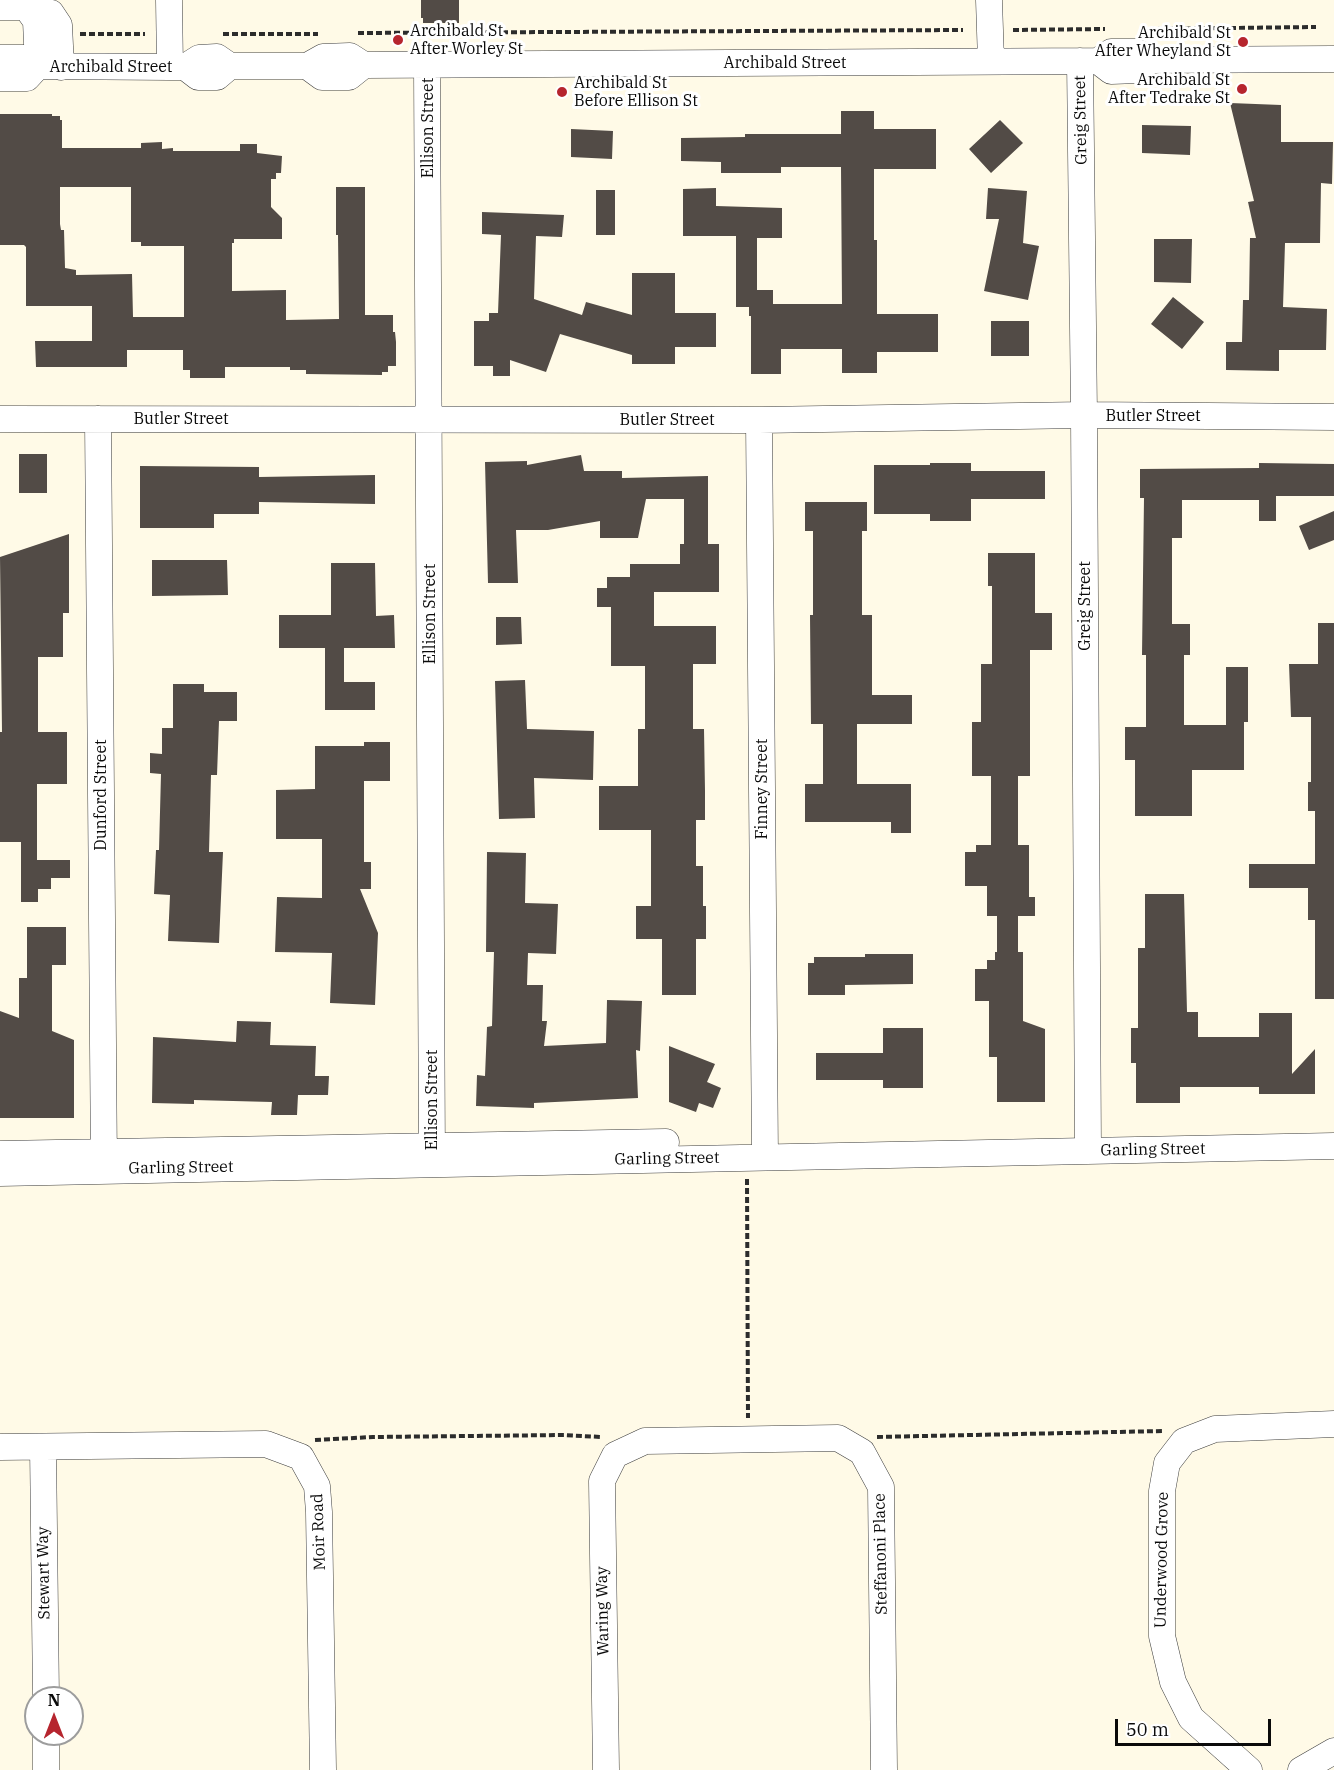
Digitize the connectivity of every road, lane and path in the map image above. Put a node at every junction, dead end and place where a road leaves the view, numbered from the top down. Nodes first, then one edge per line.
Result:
1 (169, 0) edge
2 (989, 0) edge
3 (0, 7) edge
4 (1316, 27) dead end
5 (1106, 29) dead end
6 (1130, 29) dead end
7 (963, 30) dead end
8 (1013, 30) dead end
9 (349, 33) dead end
10 (74, 34) dead end
11 (145, 34) dead end
12 (218, 34) dead end
13 (325, 34) dead end
14 (0, 58) edge
15 (1334, 59) edge
16 (1089, 61) junction
17 (991, 62) junction
18 (427, 65) junction
19 (49, 66) junction
20 (177, 67) junction
21 (0, 78) edge
22 (1084, 416) junction
23 (1334, 417) edge
24 (0, 419) edge
25 (98, 419) junction
26 (429, 420) junction
27 (759, 420) junction
28 (1334, 1130) edge
29 (1088, 1143) junction
30 (1334, 1146) edge
31 (0, 1154) edge
32 (432, 1154) junction
33 (759, 1156) junction
34 (104, 1161) junction
35 (0, 1173) edge
36 (1334, 1424) edge
37 (1168, 1431) dead end
38 (873, 1438) dead end
39 (749, 1440) junction
40 (314, 1441) dead end
41 (613, 1446) junction
42 (0, 1447) edge
43 (43, 1447) junction
44 (46, 1686) edge
45 (46, 1746) edge
46 (1334, 1750) edge
47 (46, 1770) edge
48 (323, 1770) edge
49 (606, 1770) edge
50 (884, 1770) edge
51 (1249, 1770) edge
52 (1301, 1770) edge

1 - 20 street
2 - 17 street
3 - 19 street
4 - 6 path
5 - 8 path
7 - 9 path
10 - 11 path
12 - 13 path
14 - 19 street, Archibald Street
15 - 16 street, Archibald Street
16 - 17 street, Archibald Street
16 - 22 street, Greig Street
17 - 18 street, Archibald Street
18 - 20 street, Archibald Street
18 - 26 street, Ellison Street
19 - 20 street, Archibald Street
19 - 21 street, Archibald Street
22 - 23 street, Butler Street
22 - 27 street, Butler Street
22 - 29 street, Greig Street
24 - 25 street, Butler Street
25 - 26 street, Butler Street
25 - 34 street, Dunford Street
26 - 27 street, Butler Street
26 - 32 street, Ellison Street
27 - 33 street, Finney Street
28 - 29 street, Garling Street
29 - 30 street, Garling Street
29 - 33 street, Garling Street
31 - 34 street, Garling Street
32 - 33 street, Garling Street
32 - 34 street, Garling Street
33 - 39 path
34 - 35 street, Garling Street
36 - 51 street, Underwood Grove
37 - 38 path
39 - 41 street, Steffanoni Place
39 - 50 street, Steffanoni Place
40 - 41 path
41 - 49 street, Waring Way
42 - 43 street, Moir Road
43 - 44 street, Stewart Way
43 - 48 street, Moir Road
45 - 47 street
46 - 52 street

